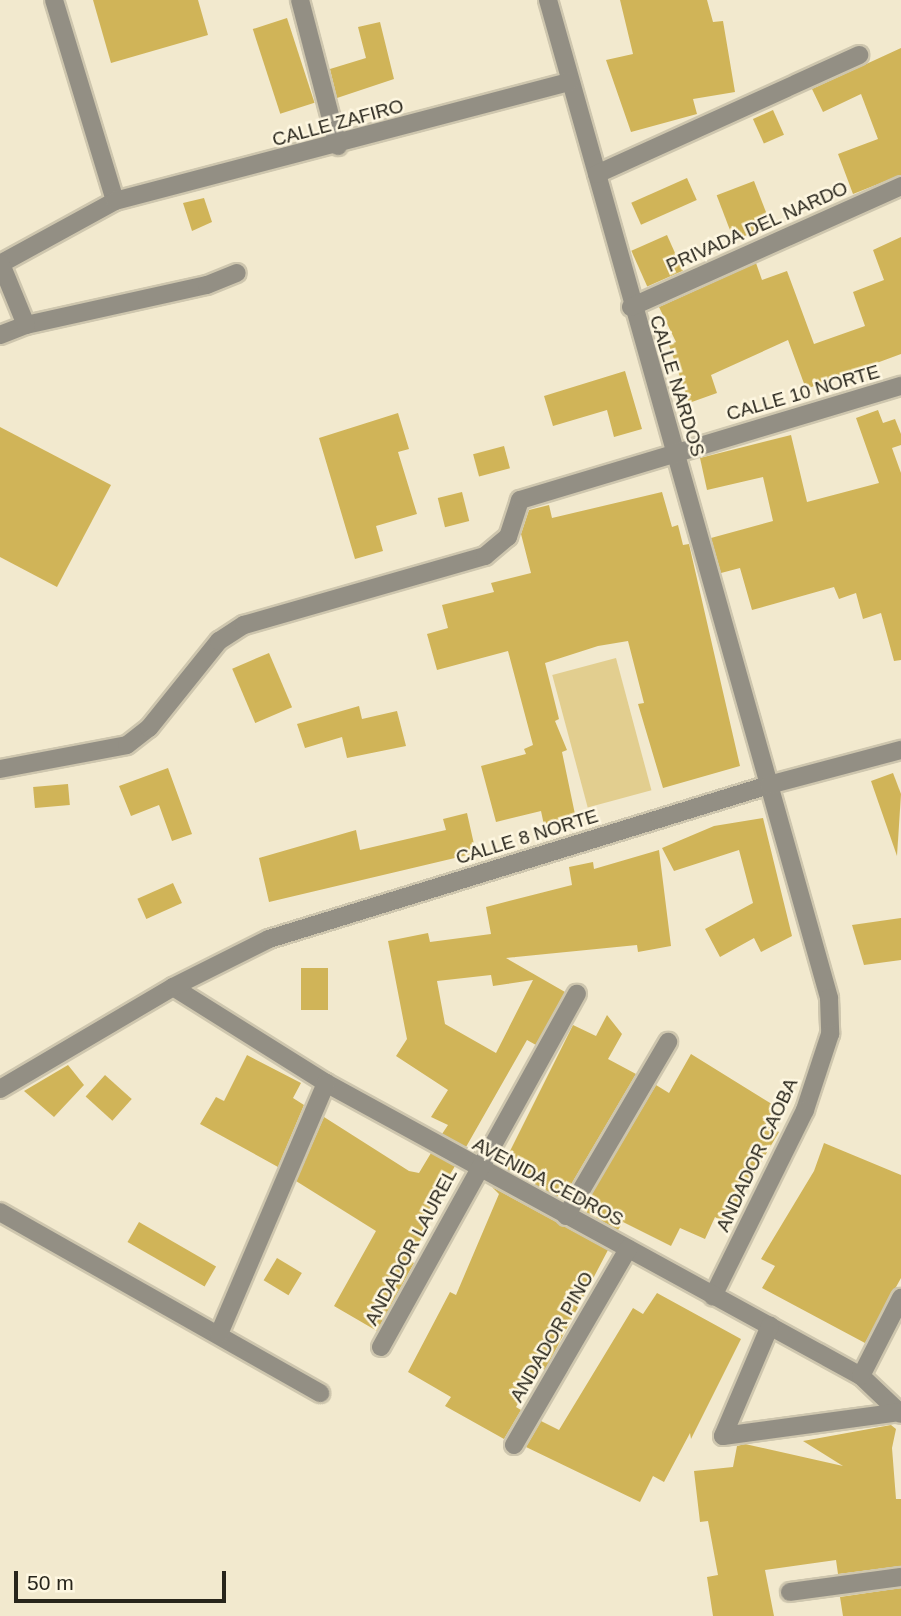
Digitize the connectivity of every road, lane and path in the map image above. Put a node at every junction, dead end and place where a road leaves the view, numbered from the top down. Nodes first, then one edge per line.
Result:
1 (54, 0) edge
2 (300, 0) edge
3 (548, 0) edge
4 (859, 55) dead end
5 (570, 82) junction
6 (338, 146) junction
7 (597, 174) junction
8 (901, 186) edge
9 (116, 201) junction
10 (1, 264) edge
11 (237, 273) dead end
12 (631, 307) junction
13 (26, 325) junction
14 (0, 335) edge
15 (901, 386) edge
16 (676, 452) junction
17 (901, 750) edge
18 (0, 769) edge
19 (769, 785) junction
20 (173, 987) junction
21 (577, 993) dead end
22 (668, 1042) dead end
23 (326, 1083) junction
24 (0, 1089) edge
25 (477, 1168) junction
26 (0, 1212) edge
27 (566, 1216) junction
28 (628, 1249) junction
29 (713, 1296) junction
30 (901, 1298) edge
31 (771, 1326) junction
32 (219, 1334) junction
33 (381, 1347) dead end
34 (862, 1376) junction
35 (320, 1393) dead end
36 (901, 1413) edge
37 (514, 1445) dead end
38 (901, 1577) edge
39 (790, 1592) dead end

1 - 9 street
2 - 6 street
3 - 5 street, CALLE NARDOS
4 - 7 street
5 - 6 street, CALLE ZAFIRO
5 - 7 street, CALLE NARDOS
6 - 9 street, CALLE ZAFIRO
7 - 12 street, CALLE NARDOS
8 - 12 street, PRIVADA DEL NARDO
9 - 10 street, CALLE ZAFIRO
10 - 13 street
11 - 13 street
12 - 16 street, CALLE NARDOS
13 - 14 street
15 - 16 street, CALLE 10 NORTE
16 - 18 street, CALLE 10 NORTE
16 - 19 street, CALLE NARDOS
17 - 19 street, CALLE 8 NORTE
19 - 20 street, CALLE 8 NORTE
19 - 29 street, ANDADOR CAOBA
20 - 23 street, AVENIDA CEDROS
20 - 24 street, CALLE 8 NORTE
21 - 25 street, ANDADOR LAUREL
22 - 27 street
23 - 25 street, AVENIDA CEDROS
23 - 32 street
25 - 27 street, AVENIDA CEDROS
25 - 33 street, ANDADOR LAUREL
26 - 32 street
27 - 28 street, AVENIDA CEDROS
28 - 29 street, AVENIDA CEDROS
28 - 37 street, ANDADOR PINO
29 - 31 street, AVENIDA CEDROS
30 - 34 street
31 - 34 street, AVENIDA CEDROS
31 - 36 street
32 - 35 street
34 - 36 street, AVENIDA CEDROS
38 - 39 street

